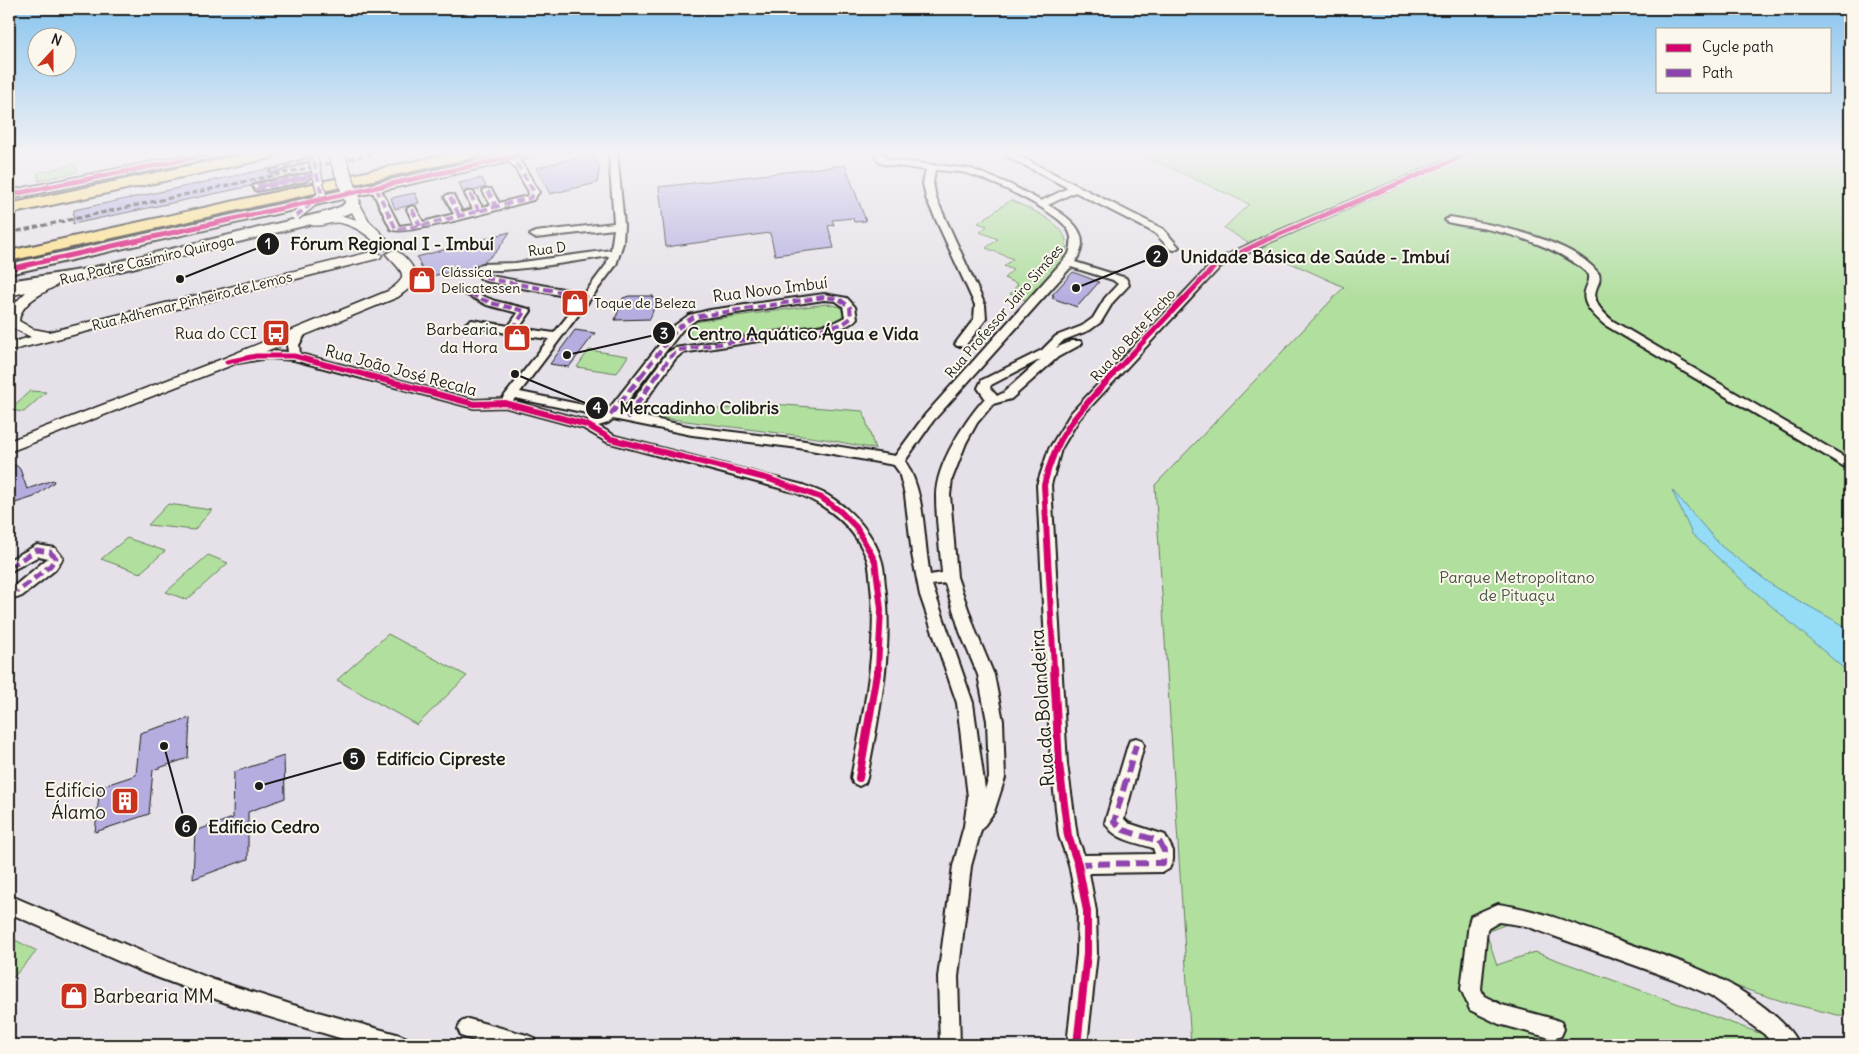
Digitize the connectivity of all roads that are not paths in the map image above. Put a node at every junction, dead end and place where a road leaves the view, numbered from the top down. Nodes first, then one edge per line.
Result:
1 (41, 202) edge
2 (255, 202) edge
3 (282, 202) edge
4 (308, 202) edge
5 (313, 202) edge
6 (351, 202) edge
7 (354, 202) edge
8 (383, 202) edge
9 (453, 202) edge
10 (474, 202) edge
11 (494, 202) edge
12 (515, 202) edge
13 (617, 202) edge
14 (932, 202) edge
15 (1034, 202) edge
16 (1046, 202) edge
17 (1101, 202) edge
18 (1355, 202) edge
19 (1040, 205) junction
20 (496, 206) junction
21 (9, 209) edge
22 (412, 209) dead end
23 (479, 211) junction
24 (460, 215) junction
25 (296, 216) dead end
26 (1450, 220) dead end
27 (619, 225) junction
28 (420, 226) junction
29 (185, 228) junction
30 (276, 228) junction
31 (535, 236) dead end
32 (1174, 247) dead end
33 (384, 249) junction
34 (615, 252) junction
35 (9, 256) edge
36 (1069, 263) junction
37 (9, 269) edge
38 (87, 274) junction
39 (52, 282) junction
40 (9, 286) edge
41 (9, 292) edge
42 (470, 294) dead end
43 (588, 297) junction
44 (472, 323) dead end
45 (511, 331) junction
46 (300, 332) junction
47 (54, 336) junction
48 (555, 337) junction
49 (1076, 343) dead end
50 (961, 344) dead end
51 (9, 347) edge
52 (294, 356) junction
53 (227, 362) junction
54 (636, 384) junction
55 (649, 386) junction
56 (509, 399) junction
57 (990, 401) junction
58 (610, 415) junction
59 (627, 418) junction
60 (587, 425) junction
61 (9, 446) edge
62 (898, 460) junction
63 (1850, 466) edge
64 (1044, 485) joint
65 (9, 567) edge
66 (950, 577) junction
67 (924, 582) junction
68 (17, 592) dead end
69 (1136, 745) dead end
70 (859, 778) dead end
71 (973, 826) junction
72 (1078, 864) junction
73 (9, 904) edge
74 (1554, 1029) dead end
75 (468, 1030) dead end
76 (400, 1045) edge
77 (527, 1045) edge
78 (950, 1045) edge
79 (1077, 1045) edge
80 (1788, 1045) edge

1 - 21 highway
2 - 35 highway
3 - 29 highway
4 - 29 main road
5 - 25 street, bridge
6 - 30 main road
7 - 33 street
8 - 28 street
9 - 24 street
10 - 23 street
11 - 20 street
12 - 20 street
13 - 27 street
14 - 50 street
15 - 19 street, Rua Professor Jairo Simões
16 - 19 street
17 - 32 street
18 - 64 street, Rua do Bate Facho
19 - 36 street, Rua Professor Jairo Simões
20 - 23 street
22 - 28 street
23 - 24 street
24 - 28 street
26 - 63 street
27 - 31 street
27 - 34 street
29 - 37 main road
30 - 33 street, Rua Padre Casimiro Quiroga
30 - 38 main road, Rua Padre Casimiro Quiroga
33 - 46 street
33 - 47 street, Rua Adhemar Pinheiro de Lemos
34 - 43 street
34 - 43 street, Rua D
36 - 57 street
36 - 62 street, Rua Professor Jairo Simões
38 - 39 street, Rua Padre Casimiro Quiroga
38 - 40 main road
39 - 41 street, Rua Padre Casimiro Quiroga
39 - 47 street
42 - 45 street
43 - 48 street
44 - 45 street
45 - 48 street
46 - 52 street
46 - 53 street
47 - 51 street, Rua Adhemar Pinheiro de Lemos
48 - 56 street
49 - 57 street
52 - 53 street, Rua João José Recala
52 - 56 street, Rua João José Recala
53 - 61 street
54 - 55 street
54 - 55 street, Rua Novo Imbuí
54 - 58 street, Rua Novo Imbuí
55 - 59 street, Rua Novo Imbuí
56 - 58 street
56 - 60 street, Rua João José Recala
57 - 66 street
58 - 59 street
58 - 60 street, Rua Novo Imbuí
59 - 62 street
60 - 70 street, Rua João José Recala
62 - 67 street
64 - 72 street, Rua da Bolandeira
65 - 68 street
66 - 67 street
66 - 71 street
67 - 71 street
69 - 72 street
71 - 78 street
72 - 79 street, Rua da Bolandeira
73 - 76 street
74 - 80 street
75 - 77 street

